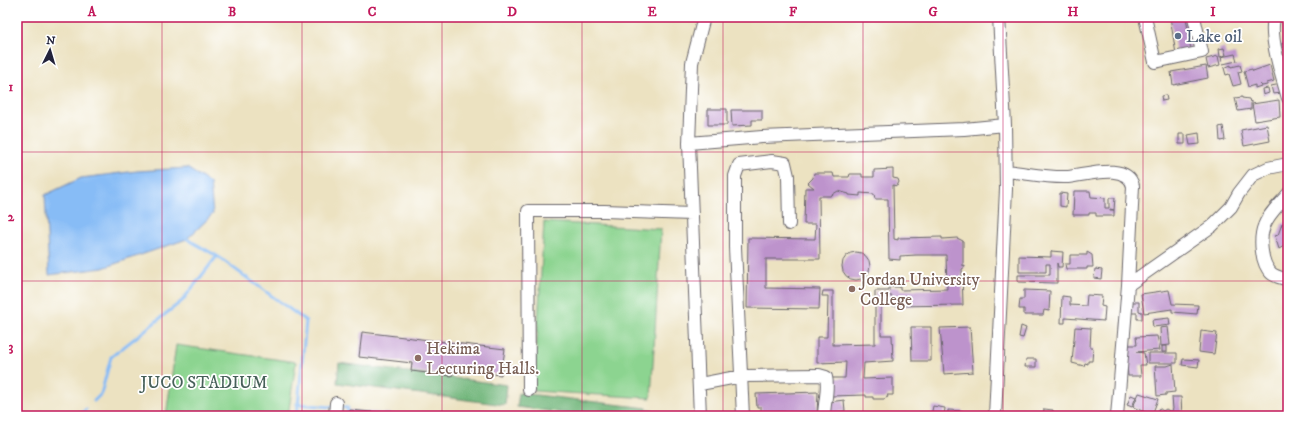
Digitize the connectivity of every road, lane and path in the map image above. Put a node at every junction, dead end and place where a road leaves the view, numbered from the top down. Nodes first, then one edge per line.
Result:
1 (704, 17) edge
2 (999, 17) edge
3 (1145, 17) edge
4 (1194, 17) edge
5 (1275, 17) edge
6 (1288, 98) edge
7 (1005, 125) junction
8 (689, 143) junction
9 (1288, 164) edge
10 (1006, 171) junction
11 (1288, 194) edge
12 (692, 214) junction
13 (789, 224) dead end
14 (1288, 280) edge
15 (1128, 285) junction
16 (742, 376) junction
17 (700, 384) junction
18 (529, 390) dead end
19 (336, 403) dead end
20 (335, 416) edge
21 (700, 416) edge
22 (743, 416) edge
23 (824, 416) edge
24 (995, 416) edge
25 (1117, 416) edge

1 - 8 street
2 - 7 street
3 - 4 street
5 - 6 street
7 - 8 street
7 - 10 street
8 - 12 street
9 - 15 street
10 - 15 street
10 - 24 street
11 - 14 street
12 - 17 street
12 - 18 street
13 - 16 street
15 - 25 street
16 - 17 street
16 - 22 street
16 - 23 street
17 - 21 street
19 - 20 street

